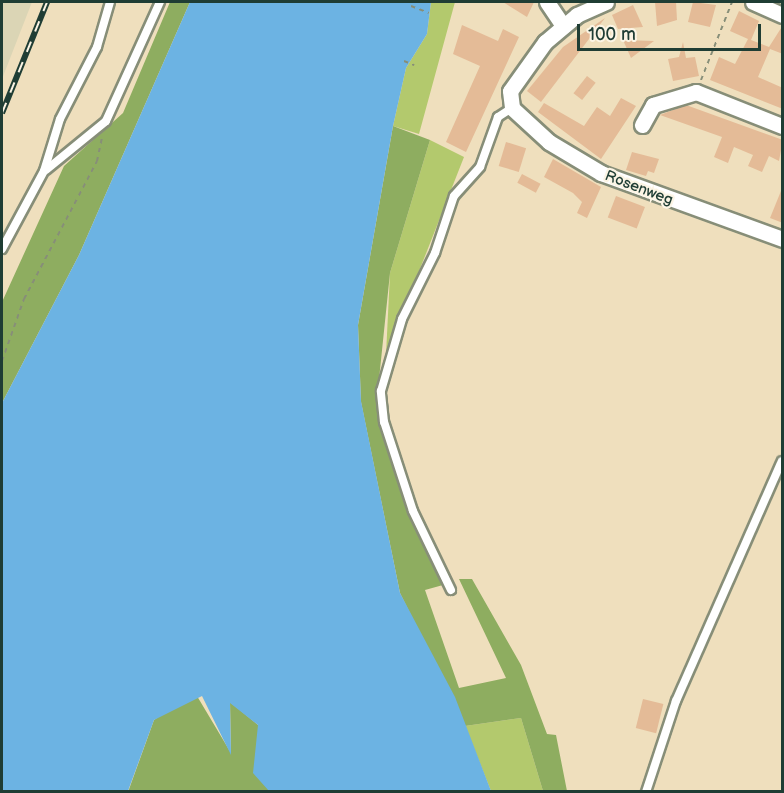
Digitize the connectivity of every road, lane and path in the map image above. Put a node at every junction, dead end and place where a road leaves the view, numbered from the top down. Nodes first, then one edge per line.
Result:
1 (110, 2) edge
2 (160, 2) edge
3 (547, 2) edge
4 (606, 2) edge
5 (732, 2) edge
6 (753, 2) edge
7 (411, 6) dead end
8 (429, 13) dead end
9 (783, 15) edge
10 (563, 26) junction
11 (404, 61) dead end
12 (414, 65) dead end
13 (696, 92) junction
14 (512, 108) junction
15 (106, 121) junction
16 (642, 125) dead end
17 (783, 126) edge
18 (44, 171) junction
19 (783, 239) edge
20 (2, 249) edge
21 (2, 362) edge
22 (783, 462) edge
23 (451, 590) dead end
24 (646, 792) edge

1 - 18 lane
2 - 15 lane
3 - 10 street
4 - 10 street
5 - 13 path
6 - 9 street
7 - 8 path
10 - 14 street
11 - 12 path
13 - 16 street
13 - 17 street
14 - 19 street, Rosenweg
14 - 23 lane
15 - 18 lane
15 - 21 path
18 - 20 lane
22 - 24 lane

